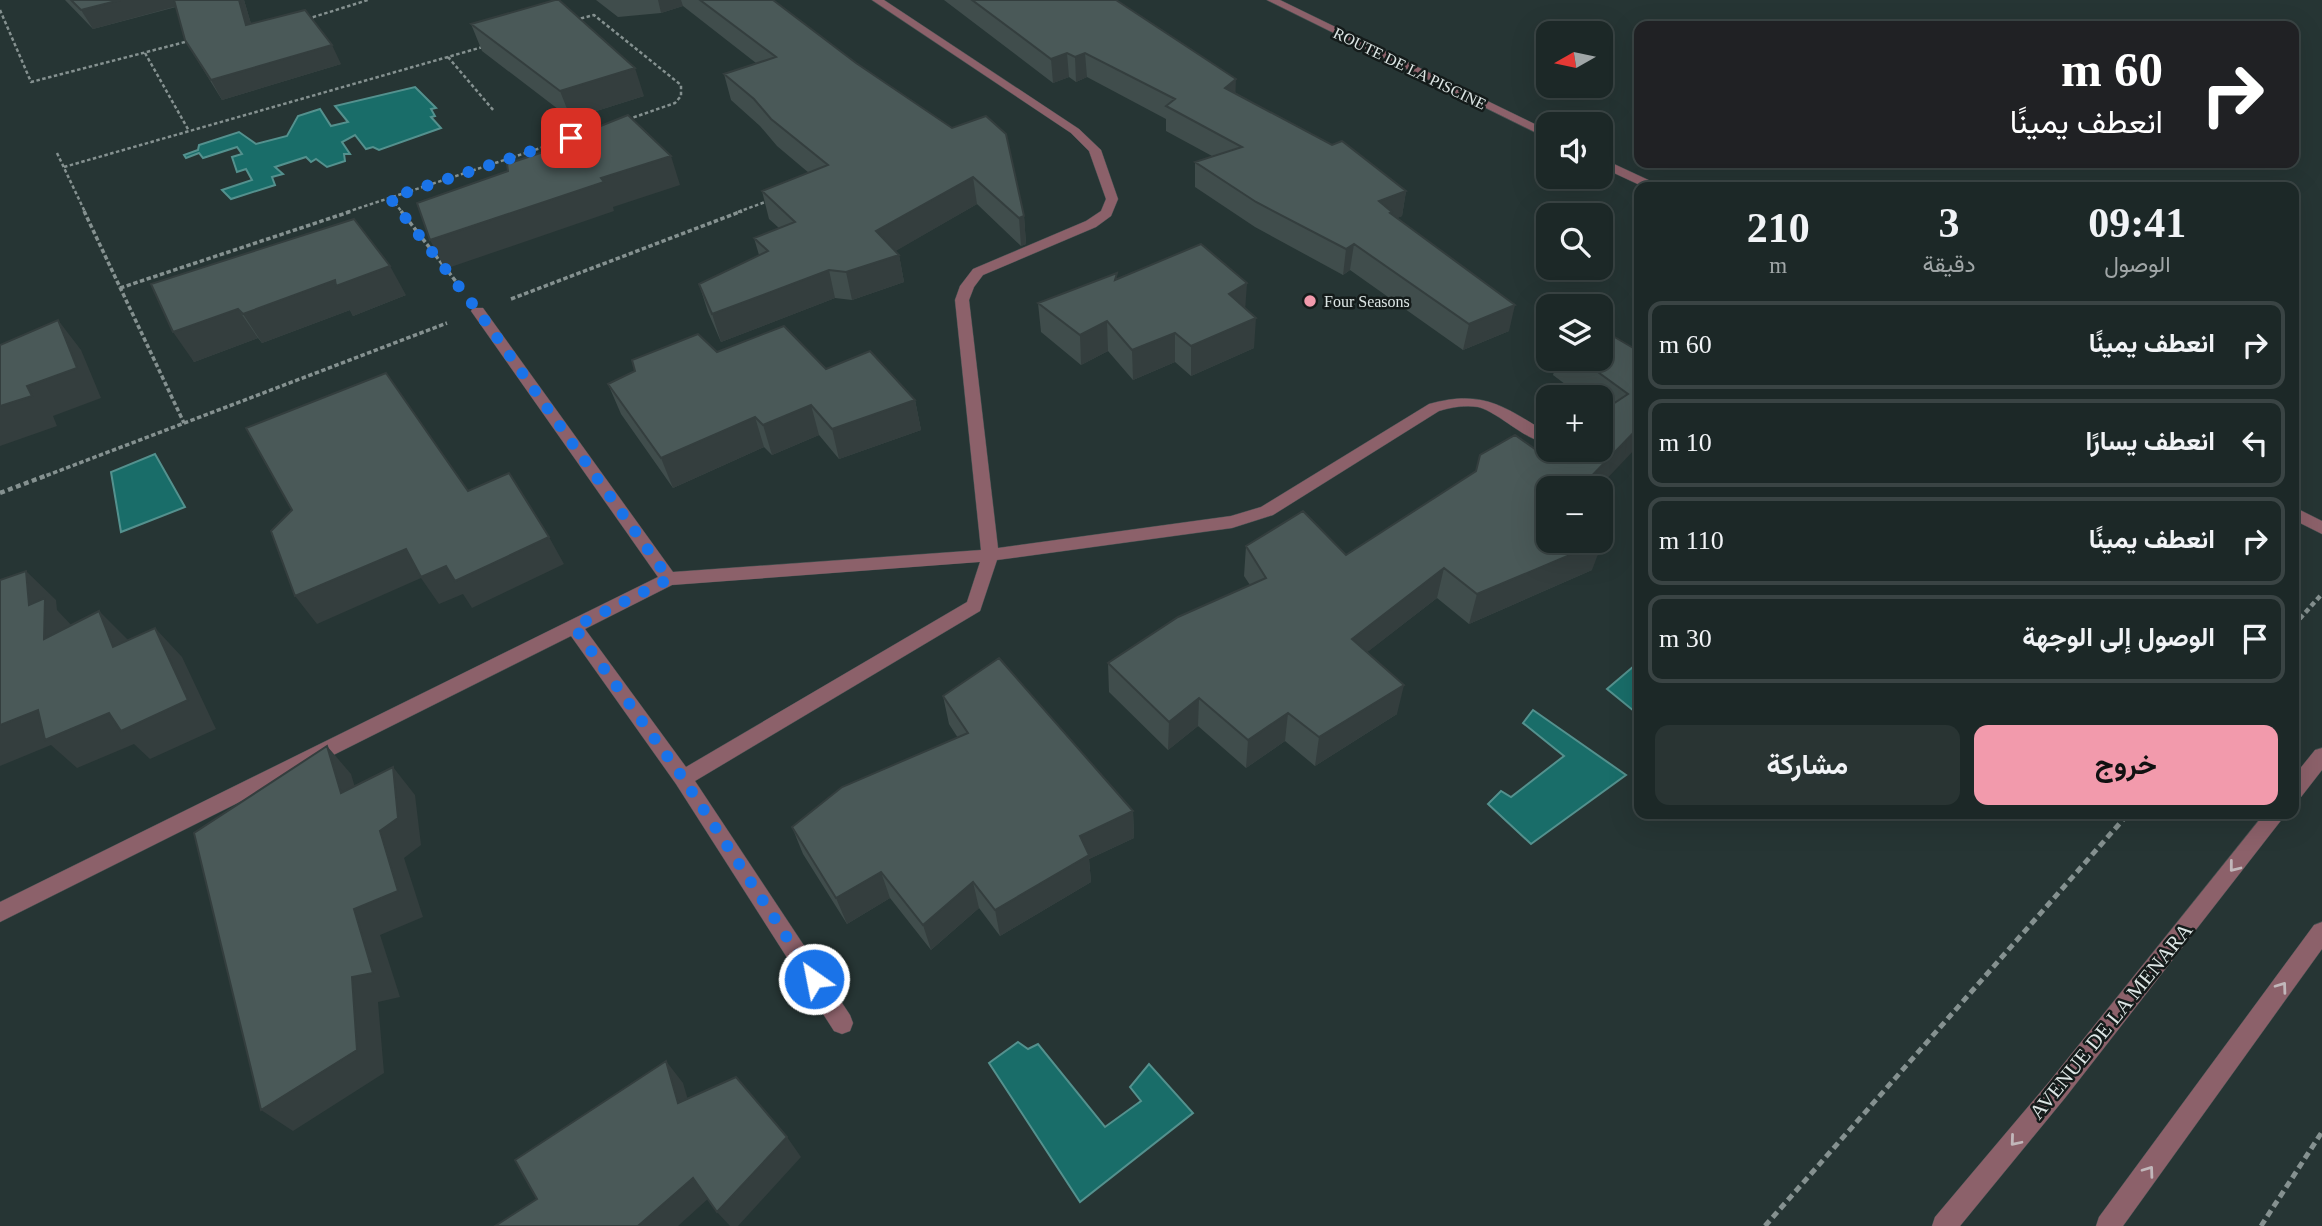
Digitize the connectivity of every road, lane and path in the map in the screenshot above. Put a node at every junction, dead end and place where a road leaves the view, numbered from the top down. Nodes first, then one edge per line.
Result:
1 (368, 0) edge
2 (877, 0) edge
3 (1272, 0) edge
4 (0, 10) edge
5 (570, 13) edge
6 (303, 20) edge
7 (578, 20) junction
8 (566, 23) edge
9 (195, 40) edge
10 (496, 43) edge
11 (145, 53) junction
12 (448, 57) junction
13 (494, 111) dead end
14 (623, 121) edge
15 (1536, 130) edge
16 (190, 131) junction
17 (584, 134) edge
18 (57, 153) dead end
19 (64, 167) junction
20 (1613, 168) edge
21 (1643, 182) edge
22 (390, 198) junction
23 (768, 201) edge
24 (120, 288) junction
25 (478, 311) junction
26 (184, 423) junction
27 (1536, 433) edge
28 (0, 493) edge
29 (2299, 516) edge
30 (2322, 528) edge
31 (990, 555) junction
32 (669, 579) junction
33 (2322, 594) edge
34 (2299, 619) edge
35 (574, 627) junction
36 (2322, 756) edge
37 (683, 778) junction
38 (2299, 785) edge
39 (2124, 819) edge
40 (2272, 819) edge
41 (0, 912) edge
42 (2322, 932) edge
43 (842, 1023) dead end
44 (2322, 1132) edge
45 (1765, 1226) edge
46 (1944, 1226) edge
47 (2108, 1226) edge
48 (2261, 1226) edge

1 - 6 path
2 - 31 street
3 - 15 street, ROUTE DE LA PISCINE
4 - 11 path
5 - 7 path
7 - 8 path
7 - 14 path
9 - 11 path
10 - 12 path
11 - 16 path
12 - 13 path
12 - 16 path
16 - 19 path
17 - 22 path
18 - 19 path
19 - 24 path
20 - 21 street
22 - 24 path
22 - 25 path
23 - 25 path
24 - 26 path
25 - 26 path
25 - 32 street
26 - 28 path
27 - 31 street
29 - 30 street
31 - 32 street
31 - 37 street
32 - 35 street
33 - 34 path
35 - 37 street
35 - 41 street
36 - 38 street
37 - 43 street
39 - 45 path
40 -> 46 street, AVENUE DE LA MENARA
47 -> 42 street
44 - 48 path

